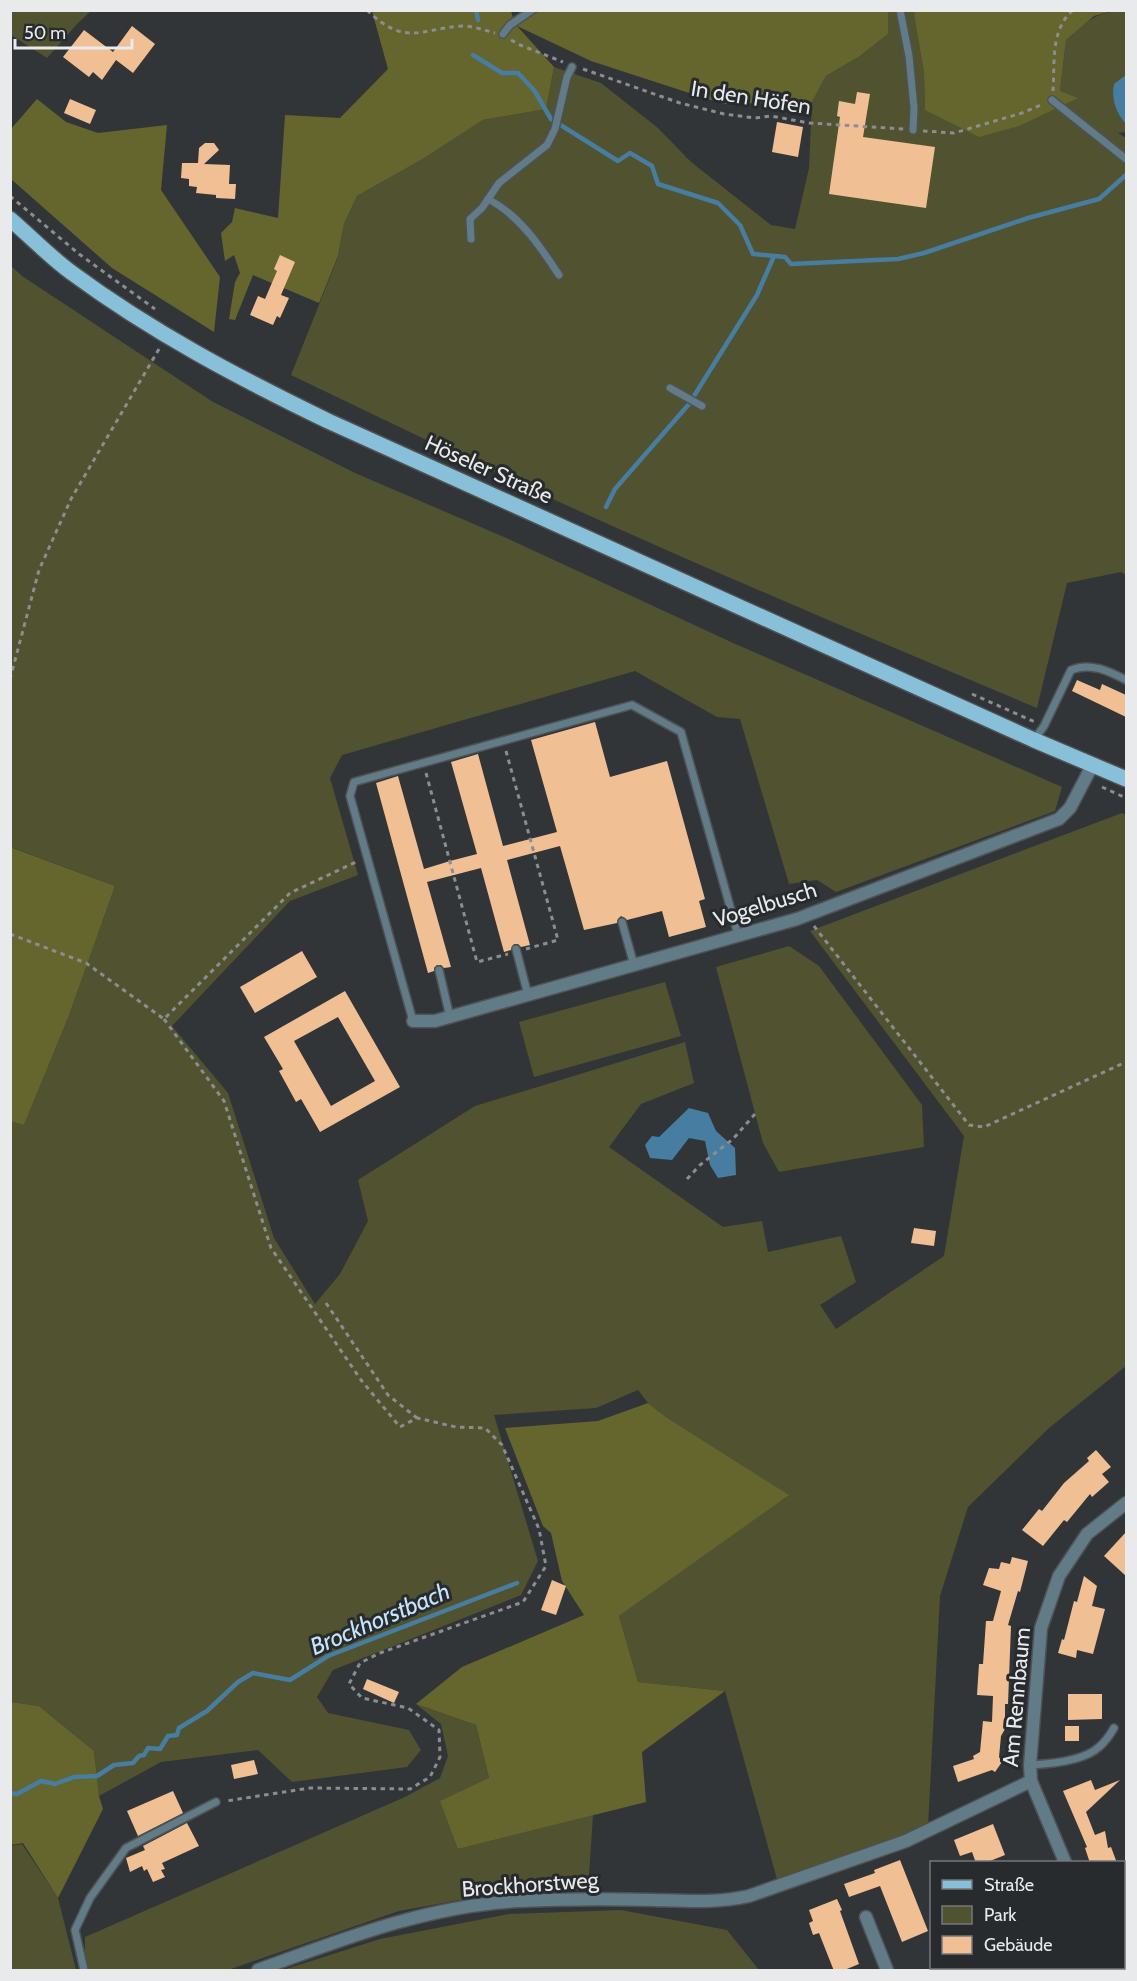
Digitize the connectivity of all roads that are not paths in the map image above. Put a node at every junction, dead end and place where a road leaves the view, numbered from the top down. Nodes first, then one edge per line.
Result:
1 (532, 10) edge
2 (900, 10) edge
3 (503, 34) road end
4 (572, 67) road end
5 (1052, 100) road end
6 (913, 130) road end
7 (1126, 159) edge
8 (488, 199) junction
9 (10, 219) edge
10 (471, 239) dead end
11 (559, 275) dead end
12 (670, 388) dead end
13 (702, 406) dead end
14 (1126, 680) edge
15 (1034, 740) junction
16 (1093, 764) junction
17 (1126, 779) edge
18 (622, 922) dead end
19 (738, 935) junction
20 (516, 950) road end
21 (634, 965) junction
22 (439, 970) dead end
23 (528, 995) junction
24 (450, 1017) junction
25 (413, 1022) joint
26 (1126, 1503) edge
27 (1114, 1728) dead end
28 (1029, 1765) junction
29 (1031, 1781) junction
30 (216, 1803) road end
31 (1064, 1861) edge
32 (777, 1888) joint
33 (866, 1917) dead end
34 (84, 1971) edge
35 (258, 1971) edge
36 (887, 1971) edge

1 - 3 lane
2 - 6 lane
4 - 8 lane
5 - 7 lane
8 - 10 lane
8 - 11 lane
9 - 15 main road, Höseler Straße
12 - 13 lane
14 - 15 lane
15 - 16 main road, Höseler Straße
16 - 17 main road, Höseler Straße
16 - 19 street, Vogelbusch
18 - 21 lane
19 - 21 street, Vogelbusch
19 - 25 lane
20 - 23 lane
21 - 23 street, Vogelbusch
22 - 24 lane
23 - 24 street, Vogelbusch
24 - 25 street, Vogelbusch
26 - 28 street, Am Rennbaum
27 - 28 lane
28 - 29 street, Am Rennbaum
29 - 31 street, Am Rennbaum
29 - 32 street, Am Rennbaum
30 - 34 lane
32 - 35 street, Brockhorstweg
33 - 36 street

